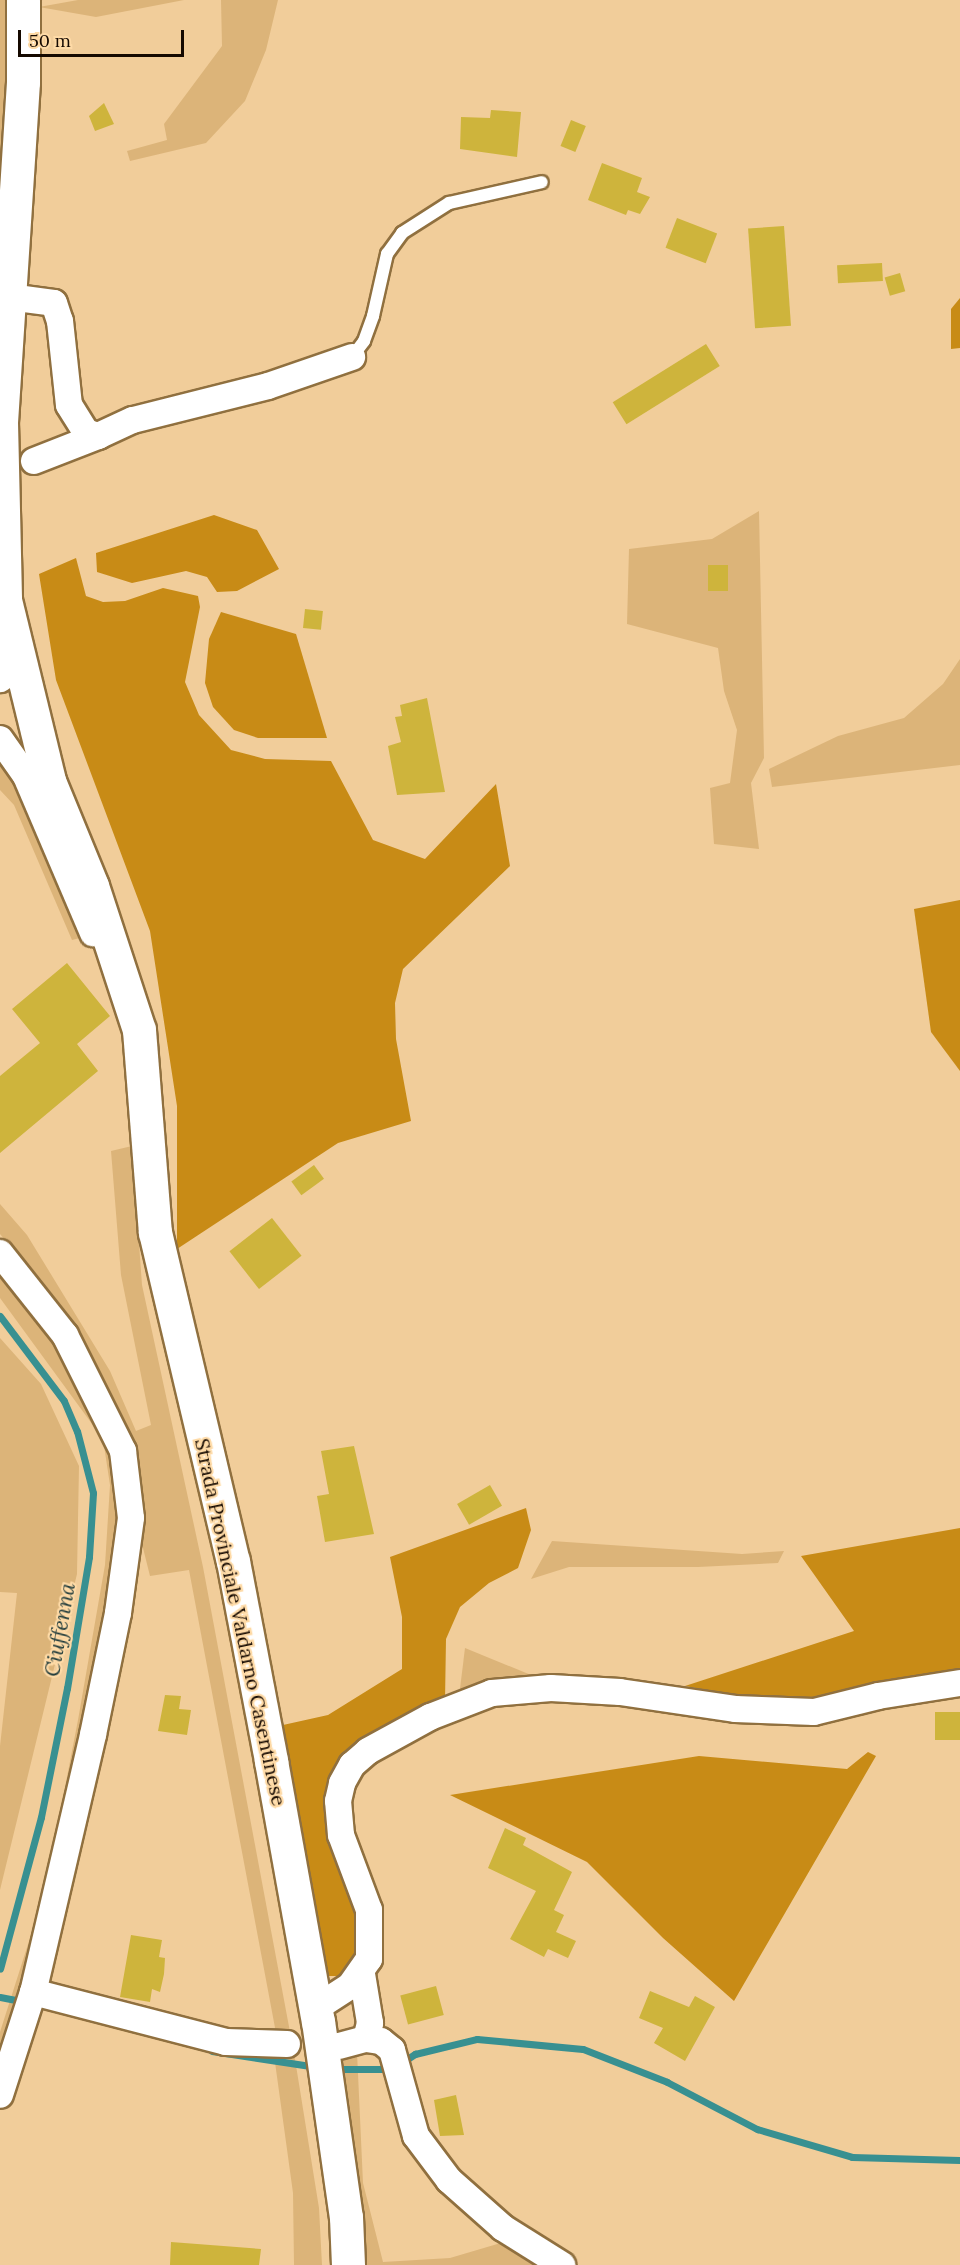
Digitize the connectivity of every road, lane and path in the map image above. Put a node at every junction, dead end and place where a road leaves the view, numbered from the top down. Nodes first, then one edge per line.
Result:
1 (23, 0) edge
2 (542, 182) dead end
3 (9, 297) junction
4 (352, 357) joint
5 (98, 436) junction
6 (34, 461) dead end
7 (1, 491) edge
8 (7, 666) edge
9 (0, 739) edge
10 (124, 981) junction
11 (0, 1253) edge
12 (960, 1683) edge
13 (362, 1974) junction
14 (33, 1992) junction
15 (316, 2008) junction
16 (366, 2039) junction
17 (287, 2044) dead end
18 (339, 2046) dead end
19 (0, 2095) edge
20 (348, 2265) edge
21 (562, 2265) edge

1 - 3 main road, Strada Provinciale Valdarno Casentinese
2 - 4 lane
3 - 5 street
3 - 7 main road, Strada Provinciale Valdarno Casentinese
4 - 5 street
5 - 6 street
7 - 8 main road, Strada Provinciale Valdarno Casentinese
8 - 10 main road, Strada Provinciale Valdarno Casentinese
9 - 10 street, Strada Provinciale Valdarno Casentinese
10 - 15 main road, Strada Provinciale Valdarno Casentinese
11 - 14 street
12 - 13 street
13 - 15 street
13 - 16 street
14 - 17 street
14 - 19 street
15 - 20 main road, Strada Provinciale Valdarno Casentinese
16 - 18 street
16 - 21 street

